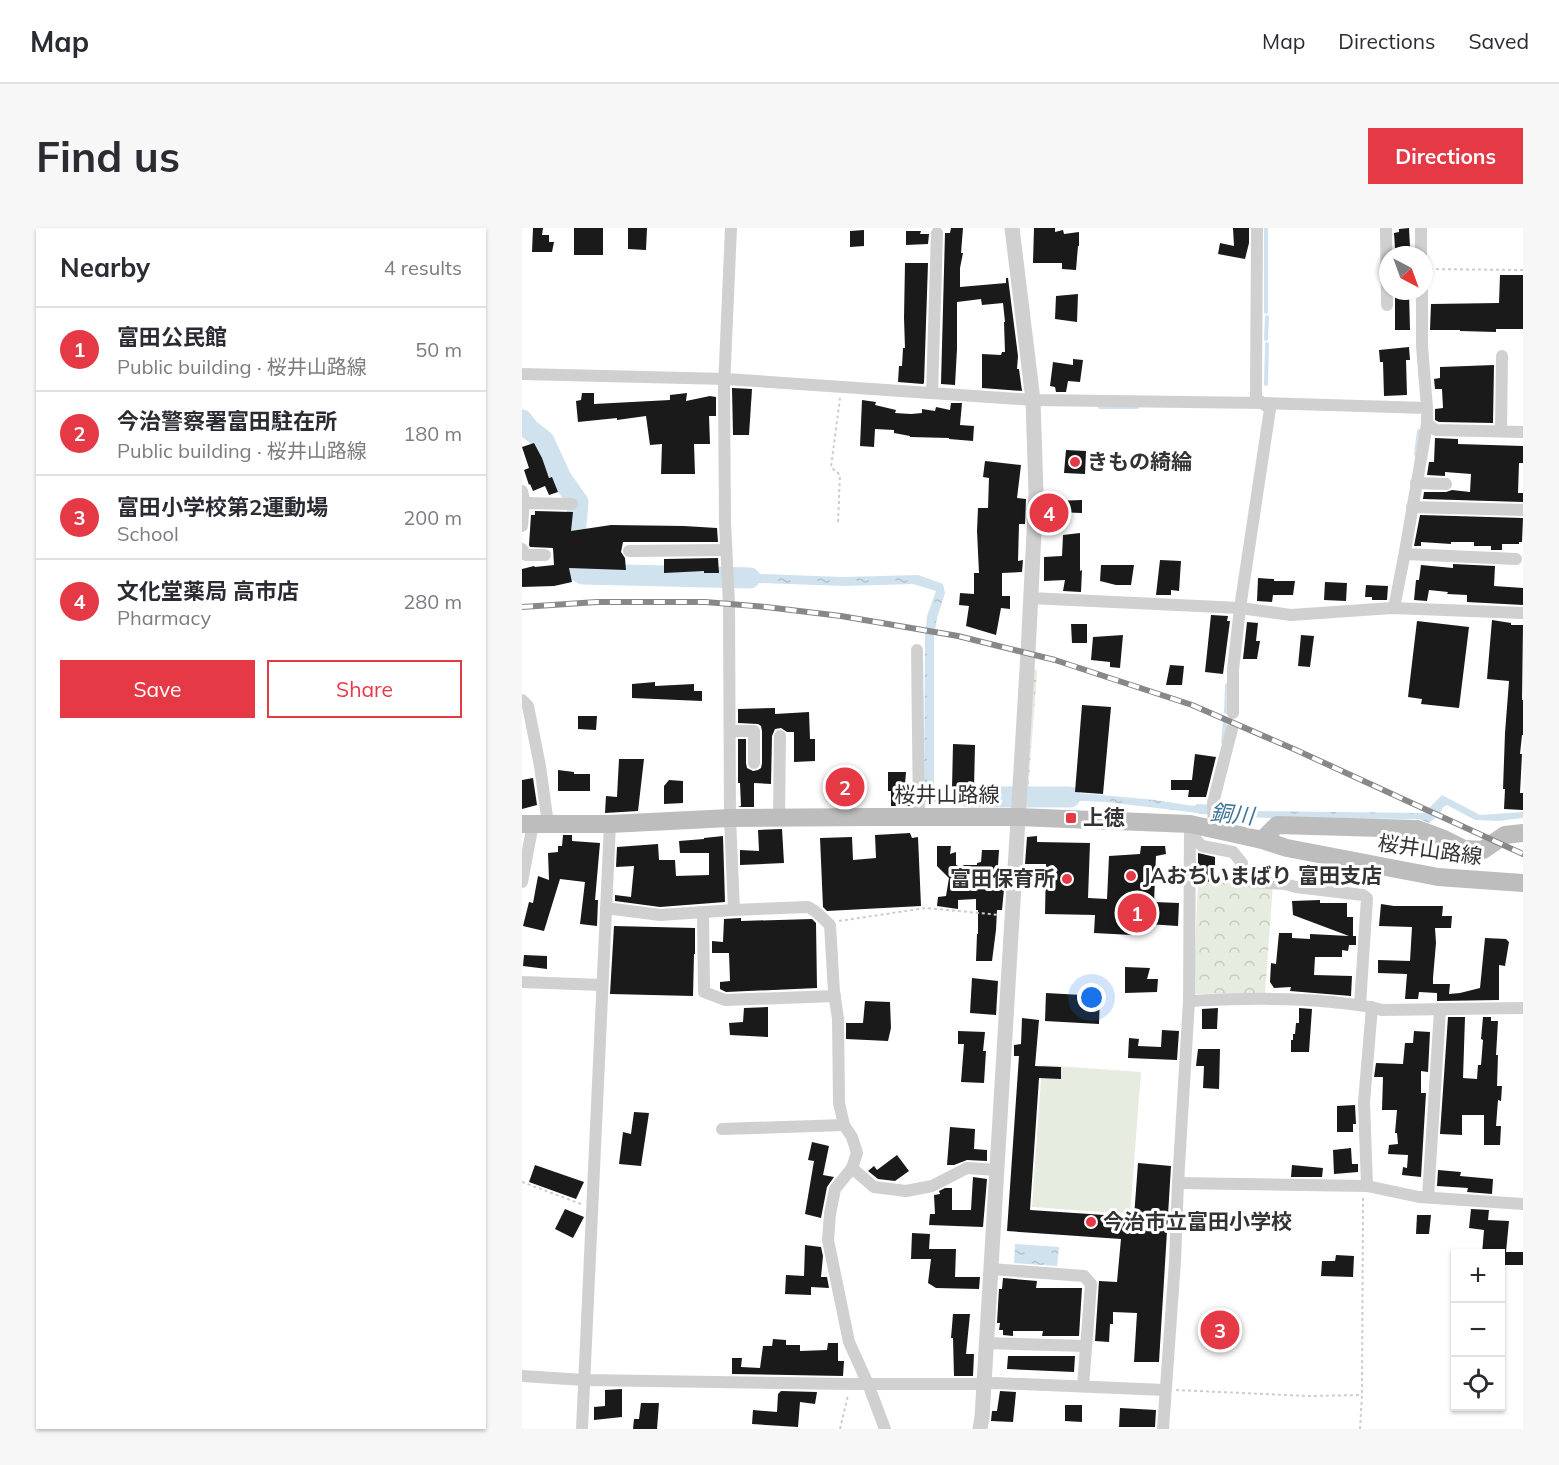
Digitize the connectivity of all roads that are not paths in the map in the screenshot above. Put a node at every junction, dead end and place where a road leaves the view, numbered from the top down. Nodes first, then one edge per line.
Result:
1 (731, 228) edge
2 (1012, 228) edge
3 (1257, 228) edge
4 (1386, 228) edge
5 (1421, 228) edge
6 (938, 232) dead end
7 (1421, 246) edge
8 (1422, 300) edge
9 (1387, 305) dead end
10 (1502, 356) dead end
11 (522, 374) edge
12 (726, 378) junction
13 (932, 393) junction
14 (1033, 400) junction
15 (1262, 403) junction
16 (1427, 408) junction
17 (1426, 424) junction
18 (1501, 431) junction
19 (1523, 432) edge
20 (1416, 483) junction
21 (1446, 484) dead end
22 (523, 497) edge
23 (572, 504) dead end
24 (1412, 507) junction
25 (1523, 510) edge
26 (522, 526) edge
27 (522, 549) edge
28 (726, 550) junction
29 (629, 551) dead end
30 (1405, 554) junction
31 (545, 555) dead end
32 (1516, 559) dead end
33 (1030, 598) junction
34 (1240, 608) junction
35 (1394, 608) junction
36 (1523, 613) edge
37 (917, 650) dead end
38 (522, 699) edge
39 (1233, 713) dead end
40 (1232, 729) dead end
41 (730, 731) junction
42 (780, 736) dead end
43 (754, 763) dead end
44 (919, 817) junction
45 (1018, 817) junction
46 (730, 818) junction
47 (779, 818) junction
48 (534, 824) edge
49 (610, 824) junction
50 (1193, 824) junction
51 (1214, 829) junction
52 (1523, 833) edge
53 (1262, 840) junction
54 (522, 882) edge
55 (1523, 883) edge
56 (606, 908) junction
57 (734, 910) junction
58 (703, 912) junction
59 (522, 982) edge
60 (602, 985) junction
61 (835, 996) junction
62 (1189, 1001) junction
63 (1366, 1006) junction
64 (1523, 1008) edge
65 (1440, 1010) junction
66 (844, 1125) junction
67 (722, 1129) dead end
68 (852, 1168) junction
69 (997, 1170) junction
70 (1178, 1183) junction
71 (1365, 1186) junction
72 (1428, 1197) junction
73 (1523, 1204) edge
74 (991, 1269) junction
75 (987, 1343) junction
76 (1086, 1346) junction
77 (522, 1376) edge
78 (584, 1380) junction
79 (868, 1384) junction
80 (984, 1384) junction
81 (1083, 1386) junction
82 (1165, 1390) junction
83 (582, 1429) edge
84 (885, 1429) edge
85 (980, 1429) edge
86 (1163, 1429) edge

1 - 12 street
2 - 14 street
3 - 15 street
4 - 9 street
5 - 7 street
6 - 13 street
8 - 16 street
10 - 18 street
11 - 12 street
12 - 13 street
12 - 28 street
13 - 14 street
14 - 15 street
14 - 33 street
15 - 16 street
15 - 34 street
16 - 17 street
17 - 18 street
17 - 20 street
18 - 19 street
20 - 21 street
20 - 24 street
22 - 23 street
22 - 26 street
24 - 25 street
24 - 30 street
27 - 31 street
28 - 29 street
28 - 41 street
30 - 32 street
30 - 35 street
33 - 34 street
33 - 45 street
34 - 35 street
34 - 39 street
35 - 36 street
37 - 44 street
38 - 48 street
40 - 51 street
41 - 43 street
41 - 46 street
42 - 47 street
44 - 45 main road, 桜井山路線
44 - 47 main road, 桜井山路線
45 - 50 main road, 桜井山路線
45 - 69 street
46 - 47 main road, 桜井山路線
46 - 49 main road, 桜井山路線
46 - 57 street
48 - 49 main road, 桜井山路線
48 - 54 street
49 - 56 street
50 - 51 main road, 桜井山路線
50 - 62 street
50 - 63 street
51 - 53 main road, 桜井山路線
52 - 53 main road, 桜井山路線
53 - 55 main road, 桜井山路線
56 - 58 street
56 - 60 street
57 - 58 street
57 - 61 street
58 - 61 street
59 - 60 street
60 - 78 street
61 - 66 street
62 - 63 street
62 - 70 street
63 - 65 street
63 - 71 street
64 - 65 street
65 - 72 street
66 - 67 street
66 - 68 street
68 - 69 street
68 - 79 street
69 - 74 street
70 - 71 street
70 - 82 street
71 - 72 street
72 - 73 street
74 - 75 street
74 - 76 street
75 - 76 street
75 - 80 street
76 - 81 street
77 - 78 street
78 - 79 street
78 - 83 street
79 - 80 street
79 - 84 street
80 - 81 street
80 - 85 street
81 - 82 street
82 - 86 street

